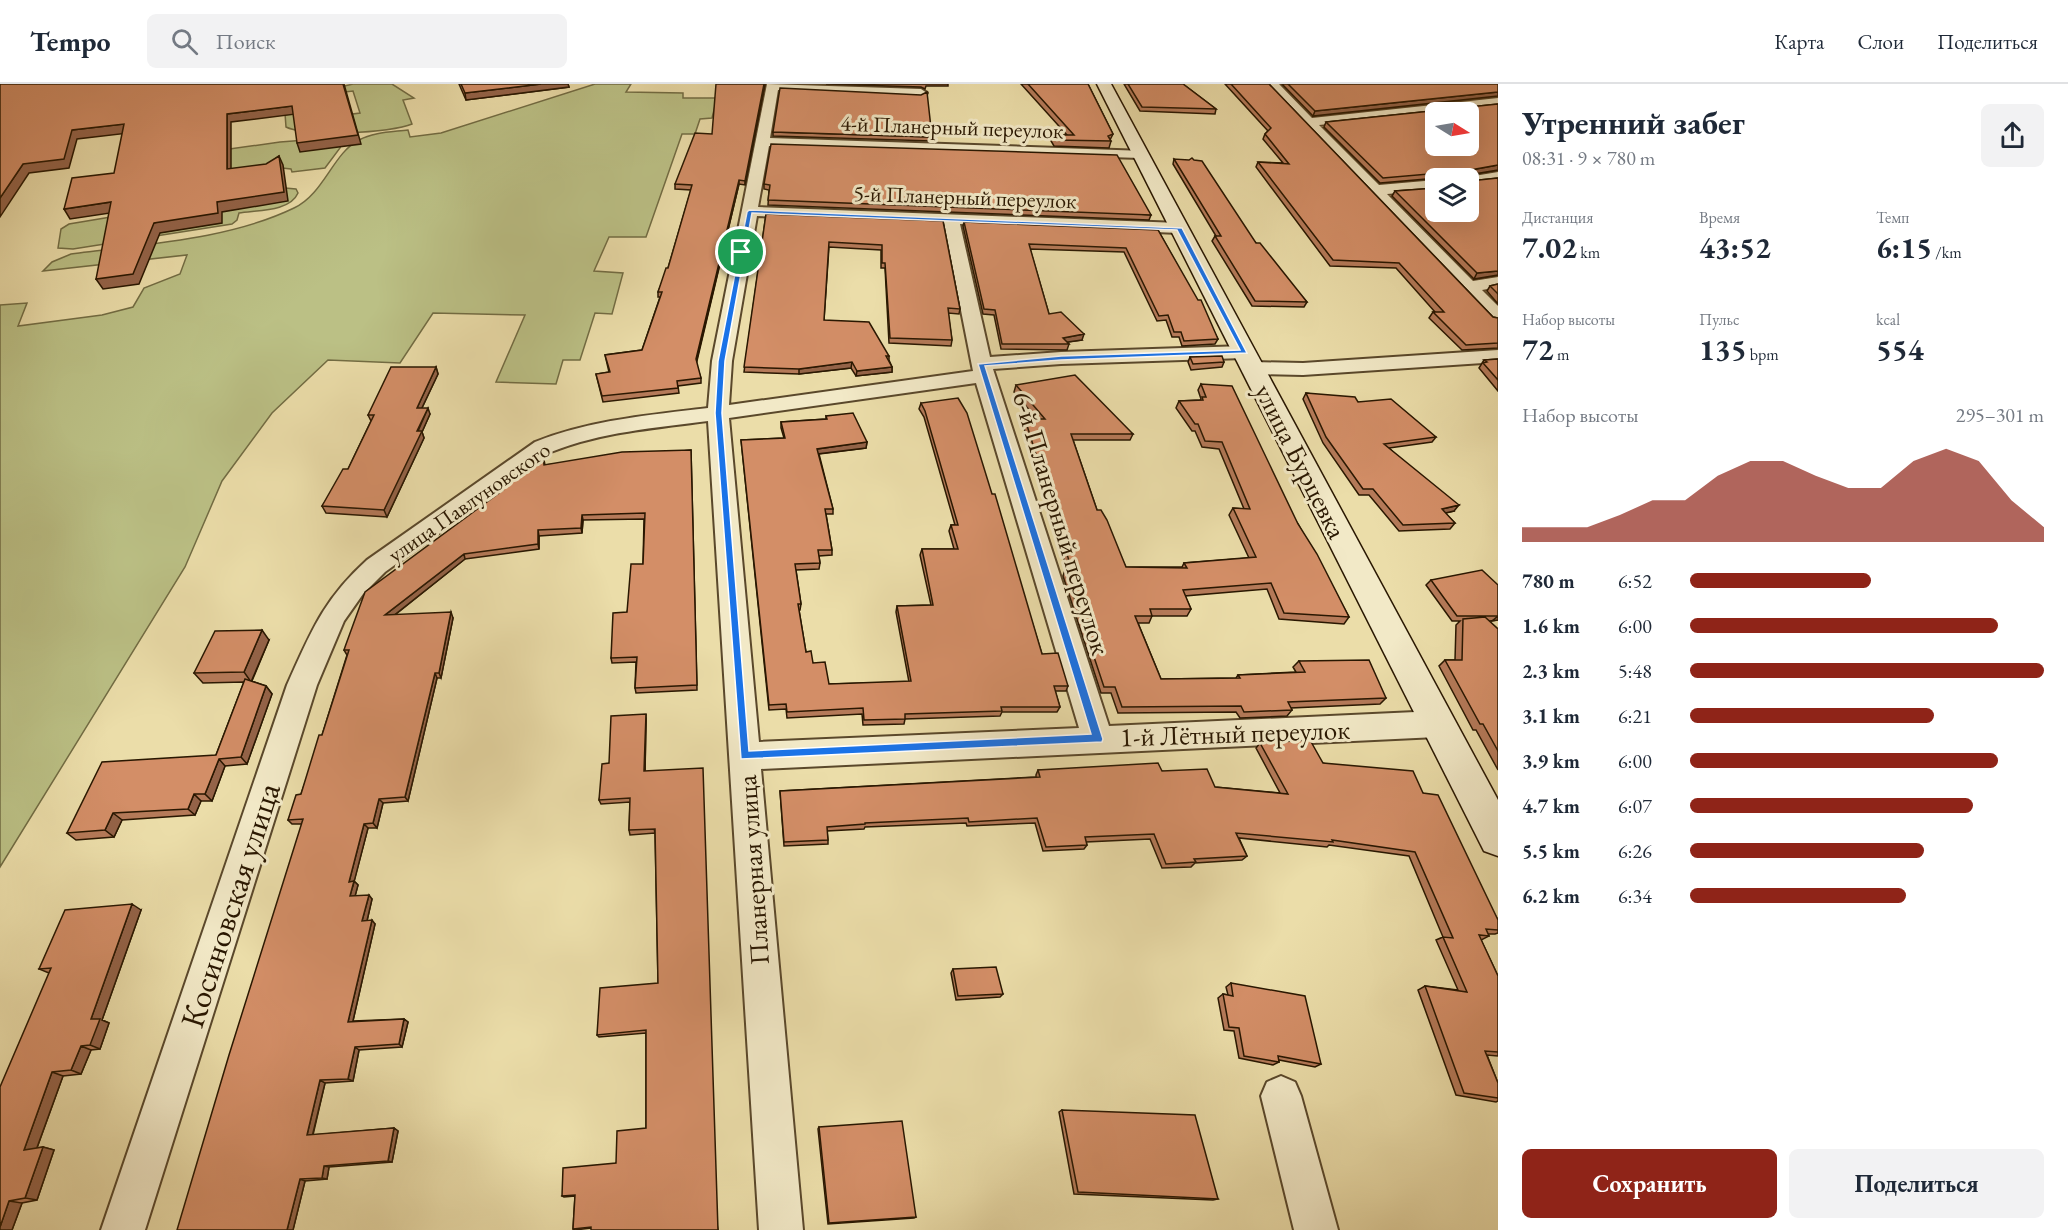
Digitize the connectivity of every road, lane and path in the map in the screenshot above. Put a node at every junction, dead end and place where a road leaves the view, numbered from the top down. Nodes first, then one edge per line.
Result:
1 (1104, 84) edge
2 (1272, 84) edge
3 (773, 85) edge
4 (921, 93) edge
5 (1498, 102) edge
6 (1310, 122) junction
7 (763, 142) junction
8 (1140, 154) junction
9 (1498, 176) edge
10 (1479, 179) edge
11 (1425, 185) edge
12 (1374, 190) junction
13 (749, 212) junction
14 (951, 219) junction
15 (1179, 228) junction
16 (1498, 282) edge
17 (1468, 287) junction
18 (1498, 317) edge
19 (1498, 356) edge
20 (1248, 360) junction
21 (983, 370) junction
22 (718, 413) junction
23 (354, 587) joint
24 (1437, 724) junction
25 (1098, 739) junction
26 (744, 756) junction
27 (1498, 838) edge
28 (1281, 1096) dead end
29 (123, 1230) edge
30 (781, 1230) edge
31 (1316, 1230) edge

1 - 8 street, улица Бурцевка
2 - 6 street
3 - 4 street
3 - 7 street, Планерная улица
5 - 6 street
6 - 12 street
7 - 8 street, 4-й Планерный переулок
7 - 13 street, Планерная улица
8 - 15 street, улица Бурцевка
9 - 10 street
11 - 12 street
12 - 17 street
13 - 14 street, 5-й Планерный переулок
13 - 22 street, Планерная улица
14 - 15 street, 5-й Планерный переулок
14 - 21 street, 6-й Планерный переулок
15 - 20 street, улица Бурцевка
16 - 17 street
17 - 18 street
19 - 20 street, улица Павлуновского
20 - 21 street, улица Павлуновского
20 - 24 street, улица Бурцевка
21 - 22 street, улица Павлуновского
21 - 25 street, 6-й Планерный переулок
22 - 23 street, улица Павлуновского
22 - 26 street, Планерная улица
23 - 29 street, Косиновская улица
24 - 25 street, 1-й Лётный переулок
24 - 27 street, улица Бурцевка
25 - 26 street, 1-й Лётный переулок
26 - 30 street, Планерная улица
28 - 31 street

